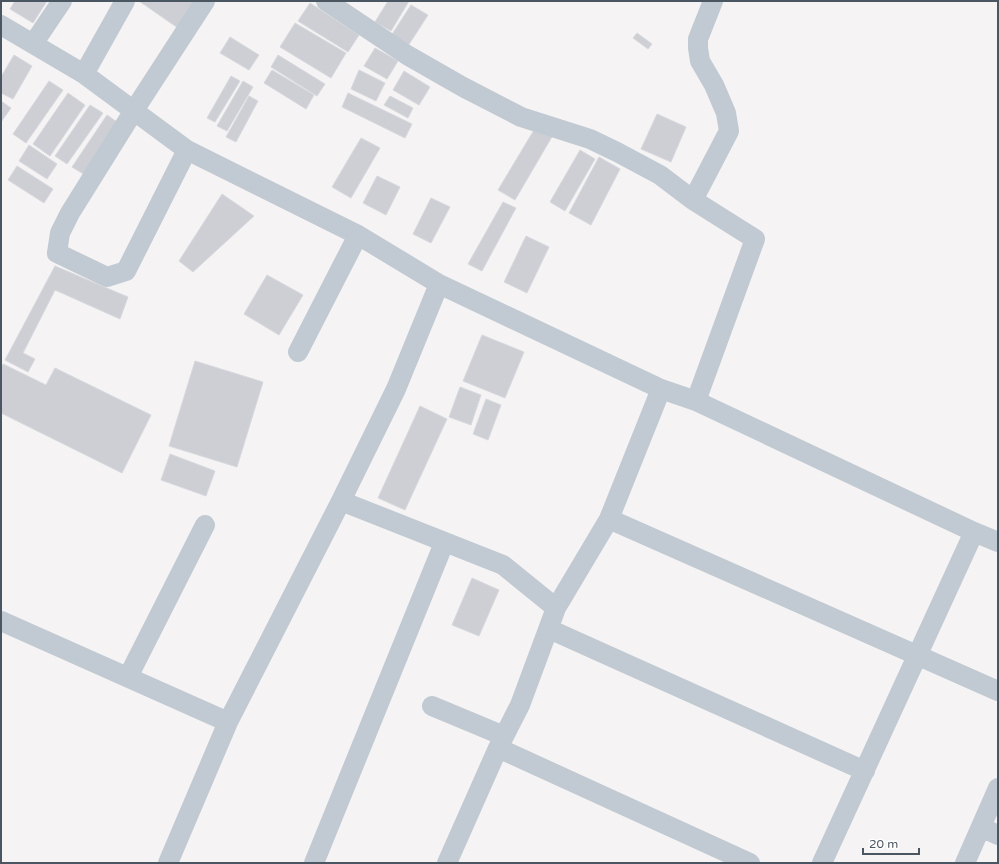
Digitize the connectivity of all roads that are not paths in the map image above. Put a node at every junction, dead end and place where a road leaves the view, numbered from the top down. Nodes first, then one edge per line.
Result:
1 (62, 1) edge
2 (125, 1) edge
3 (205, 1) edge
4 (326, 1) edge
5 (714, 1) edge
6 (1, 25) edge
7 (33, 44) junction
8 (84, 74) junction
9 (133, 112) junction
10 (187, 150) junction
11 (693, 200) junction
12 (358, 235) junction
13 (439, 284) junction
14 (298, 352) dead end
15 (661, 389) junction
16 (696, 401) junction
17 (341, 501) junction
18 (609, 519) junction
19 (204, 524) dead end
20 (974, 532) junction
21 (444, 542) junction
22 (998, 542) edge
23 (556, 608) junction
24 (1, 621) edge
25 (549, 630) junction
26 (918, 656) junction
27 (128, 678) junction
28 (998, 691) edge
29 (432, 706) dead end
30 (228, 722) junction
31 (501, 742) junction
32 (865, 771) junction
33 (998, 788) edge
34 (989, 831) edge
35 (168, 863) edge
36 (314, 863) edge
37 (447, 863) edge
38 (750, 863) edge
39 (822, 863) edge
40 (964, 863) edge

1 - 7 street
2 - 8 street
3 - 9 street
4 - 11 street
5 - 11 street
6 - 7 street
7 - 8 street
8 - 9 street
9 - 10 street
9 - 10 street
10 - 12 street
11 - 16 street
12 - 13 street
12 - 14 street
13 - 15 street
13 - 17 street
15 - 16 street
15 - 18 street
16 - 20 street
17 - 21 street
17 - 30 street
18 - 23 street
18 - 26 street
19 - 27 street
20 - 22 street
20 - 26 street
21 - 23 street
21 - 36 street
23 - 25 street
24 - 27 street
25 - 31 street
25 - 32 street
26 - 28 street
26 - 32 street
27 - 30 street
29 - 31 street
30 - 35 street
31 - 37 street
31 - 38 street
32 - 39 street
33 - 34 street
34 - 40 street

